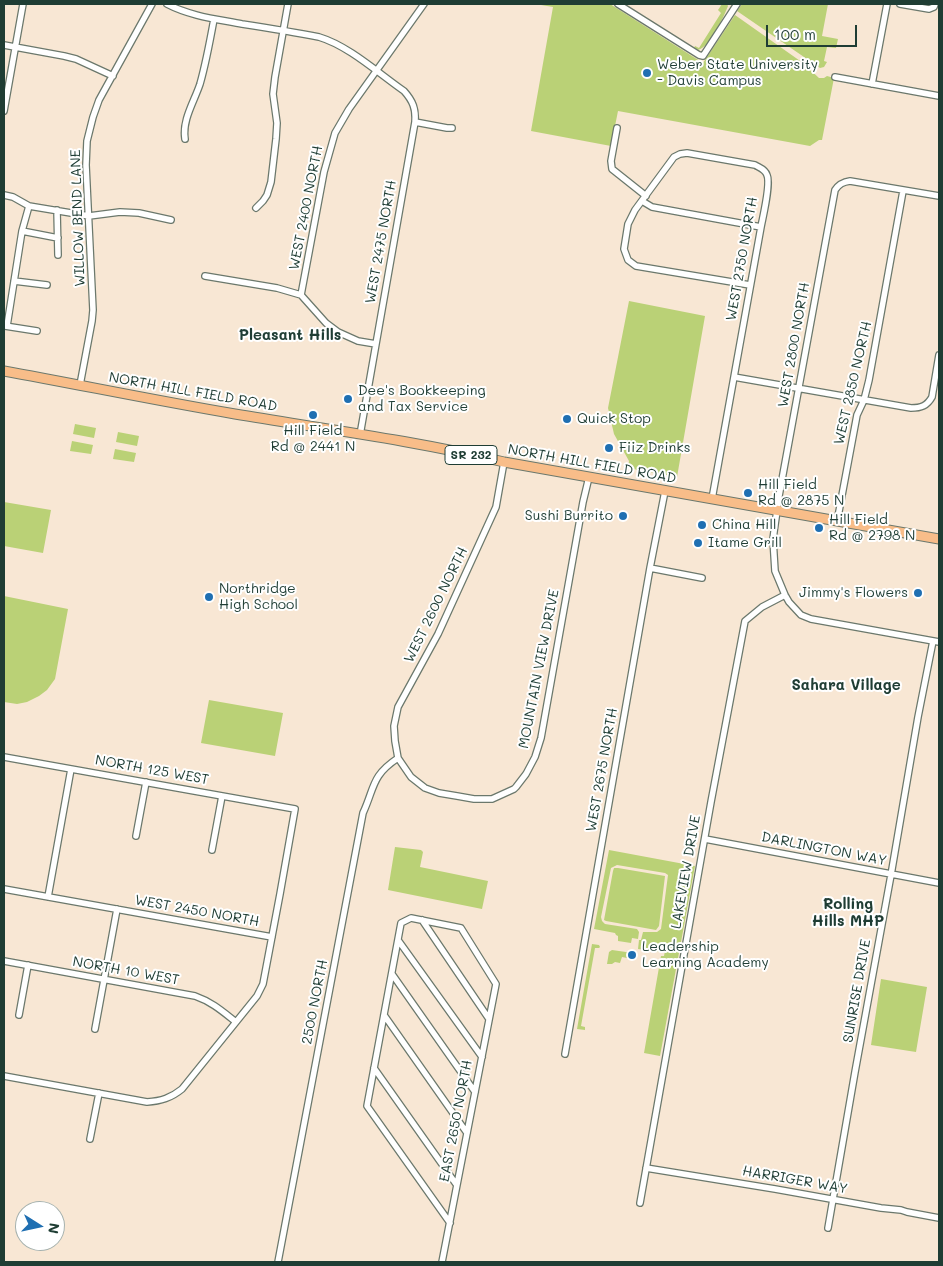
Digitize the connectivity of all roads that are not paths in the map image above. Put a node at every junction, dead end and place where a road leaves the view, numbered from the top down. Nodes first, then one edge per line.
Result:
1 (23, 4) edge
2 (152, 4) edge
3 (167, 4) edge
4 (288, 4) edge
5 (424, 4) edge
6 (618, 4) edge
7 (737, 4) edge
8 (887, 4) edge
9 (900, 4) edge
10 (935, 4) edge
11 (214, 19) junction
12 (283, 30) junction
13 (4, 45) edge
14 (15, 47) junction
15 (376, 71) junction
16 (113, 76) junction
17 (835, 77) dead end
18 (872, 84) junction
19 (939, 96) edge
20 (4, 111) edge
21 (415, 122) junction
22 (452, 128) dead end
23 (617, 128) dead end
24 (185, 139) dead end
25 (903, 191) junction
26 (4, 195) edge
27 (646, 196) junction
28 (939, 196) edge
29 (642, 201) junction
30 (29, 206) junction
31 (256, 208) dead end
32 (57, 210) junction
33 (89, 216) junction
34 (171, 220) dead end
35 (761, 227) junction
36 (22, 231) junction
37 (58, 238) junction
38 (58, 255) dead end
39 (205, 276) dead end
40 (14, 281) junction
41 (47, 285) dead end
42 (750, 286) junction
43 (301, 295) junction
44 (5, 326) edge
45 (37, 330) dead end
46 (376, 344) junction
47 (939, 355) edge
48 (4, 371) edge
49 (734, 377) junction
50 (80, 385) junction
51 (799, 388) junction
52 (864, 400) junction
53 (360, 434) junction
54 (504, 462) junction
55 (589, 477) junction
56 (665, 491) junction
57 (712, 499) junction
58 (777, 510) junction
59 (837, 522) junction
60 (939, 539) edge
61 (650, 568) junction
62 (702, 578) dead end
63 (785, 595) junction
64 (936, 642) edge
65 (4, 758) edge
66 (398, 758) junction
67 (71, 768) junction
68 (146, 782) junction
69 (222, 796) junction
70 (295, 809) joint
71 (136, 836) dead end
72 (705, 840) junction
73 (212, 850) dead end
74 (891, 875) junction
75 (939, 883) edge
76 (4, 889) edge
77 (48, 897) junction
78 (117, 909) junction
79 (422, 920) junction
80 (272, 937) junction
81 (398, 940) junction
82 (4, 961) edge
83 (28, 966) junction
84 (392, 974) junction
85 (104, 980) junction
86 (19, 1015) dead end
87 (384, 1015) junction
88 (489, 1019) junction
89 (236, 1022) junction
90 (95, 1029) dead end
91 (565, 1054) dead end
92 (482, 1056) junction
93 (374, 1068) junction
94 (4, 1076) edge
95 (475, 1092) junction
96 (98, 1093) junction
97 (467, 1133) junction
98 (90, 1138) dead end
99 (646, 1168) junction
100 (456, 1184) junction
101 (833, 1199) junction
102 (640, 1203) dead end
103 (939, 1218) edge
104 (450, 1222) junction
105 (828, 1228) dead end
106 (278, 1262) edge
107 (442, 1262) edge

1 - 14 street
2 - 16 street, WILLOW BEND LANE
3 - 11 street, WEST 2475 NORTH
4 - 12 street
5 - 15 street, WEST 2400 NORTH
6 - 7 street
8 - 18 street
9 - 10 street
11 - 12 street, WEST 2475 NORTH
11 - 24 street
12 - 15 street, WEST 2475 NORTH
12 - 31 street
13 - 14 street
14 - 16 street
14 - 20 street
15 - 21 street, WEST 2475 NORTH
15 - 43 street, WEST 2400 NORTH
16 - 33 street, WILLOW BEND LANE
17 - 18 street
18 - 19 street
21 - 22 street
21 - 46 street, WEST 2475 NORTH
23 - 27 street
25 - 28 street
25 - 51 street, WEST 2800 NORTH
25 - 52 street, WEST 2850 NORTH
26 - 30 street
27 - 29 street, WEST 2750 NORTH
27 - 35 street, WEST 2750 NORTH
29 - 35 street
29 - 42 street, WEST 2750 NORTH
30 - 32 street
30 - 36 street
32 - 33 street
32 - 37 street
33 - 34 street
33 - 50 street, WILLOW BEND LANE
35 - 42 street, WEST 2750 NORTH
36 - 37 street
36 - 40 street
37 - 38 street
39 - 43 street
40 - 41 street
40 - 44 street
42 - 49 street, WEST 2750 NORTH
43 - 46 street
44 - 45 street
46 - 53 street, WEST 2475 NORTH
47 - 52 street
48 - 50 main road, NORTH HILL FIELD ROAD / SR 232
49 - 51 street
49 - 57 street, WEST 2750 NORTH
50 - 53 main road, NORTH HILL FIELD ROAD / SR 232
51 - 52 street
51 - 58 street, WEST 2800 NORTH
52 - 59 street, WEST 2850 NORTH
53 - 54 main road, NORTH HILL FIELD ROAD / SR 232
54 - 55 main road, NORTH HILL FIELD ROAD / SR 232
54 - 66 street, WEST 2600 NORTH
55 - 56 main road, NORTH HILL FIELD ROAD / SR 232
55 - 66 street, MOUNTAIN VIEW DRIVE
56 - 57 main road, NORTH HILL FIELD ROAD / SR 232
56 - 61 street, WEST 2675 NORTH
57 - 58 main road, NORTH HILL FIELD ROAD / SR 232
58 - 59 main road, NORTH HILL FIELD ROAD / SR 232
58 - 63 street, WEST 2800 NORTH
59 - 60 main road, NORTH HILL FIELD ROAD / SR 232
61 - 62 street
61 - 91 street, WEST 2675 NORTH
63 - 64 street, WEST 2800 NORTH
63 - 72 street, LAKEVIEW DRIVE
64 - 74 street, SUNRISE DRIVE
65 - 67 street, NORTH 125 WEST
66 - 106 street, 2500 NORTH
67 - 68 street, NORTH 125 WEST
67 - 77 street
68 - 69 street, NORTH 125 WEST
68 - 71 street
69 - 70 street, NORTH 125 WEST
69 - 73 street
70 - 80 street, WEST 2450 NORTH
72 - 74 street, DARLINGTON WAY
72 - 99 street, LAKEVIEW DRIVE
74 - 75 street, DARLINGTON WAY
74 - 101 street, SUNRISE DRIVE
76 - 77 street, WEST 2450 NORTH
77 - 78 street, WEST 2450 NORTH
78 - 80 street, WEST 2450 NORTH
78 - 85 street
79 - 81 street
79 - 88 street
79 - 88 street, EAST 2650 NORTH
80 - 89 street, WEST 2450 NORTH
81 - 84 street
81 - 92 street
82 - 83 street, NORTH 10 WEST
83 - 85 street, NORTH 10 WEST
83 - 86 street
84 - 87 street
84 - 95 street
85 - 89 street, NORTH 10 WEST
85 - 90 street
87 - 93 street
87 - 97 street
88 - 92 street, EAST 2650 NORTH
89 - 96 street, WEST 2450 NORTH
92 - 95 street, EAST 2650 NORTH
93 - 100 street
93 - 104 street
94 - 96 street, WEST 2450 NORTH
95 - 97 street, EAST 2650 NORTH
96 - 98 street
97 - 100 street, EAST 2650 NORTH
99 - 101 street, HARRIGER WAY
99 - 102 street, LAKEVIEW DRIVE
100 - 104 street, EAST 2650 NORTH
101 - 103 street, HARRIGER WAY
101 - 105 street, SUNRISE DRIVE
104 - 107 street, EAST 2650 NORTH

